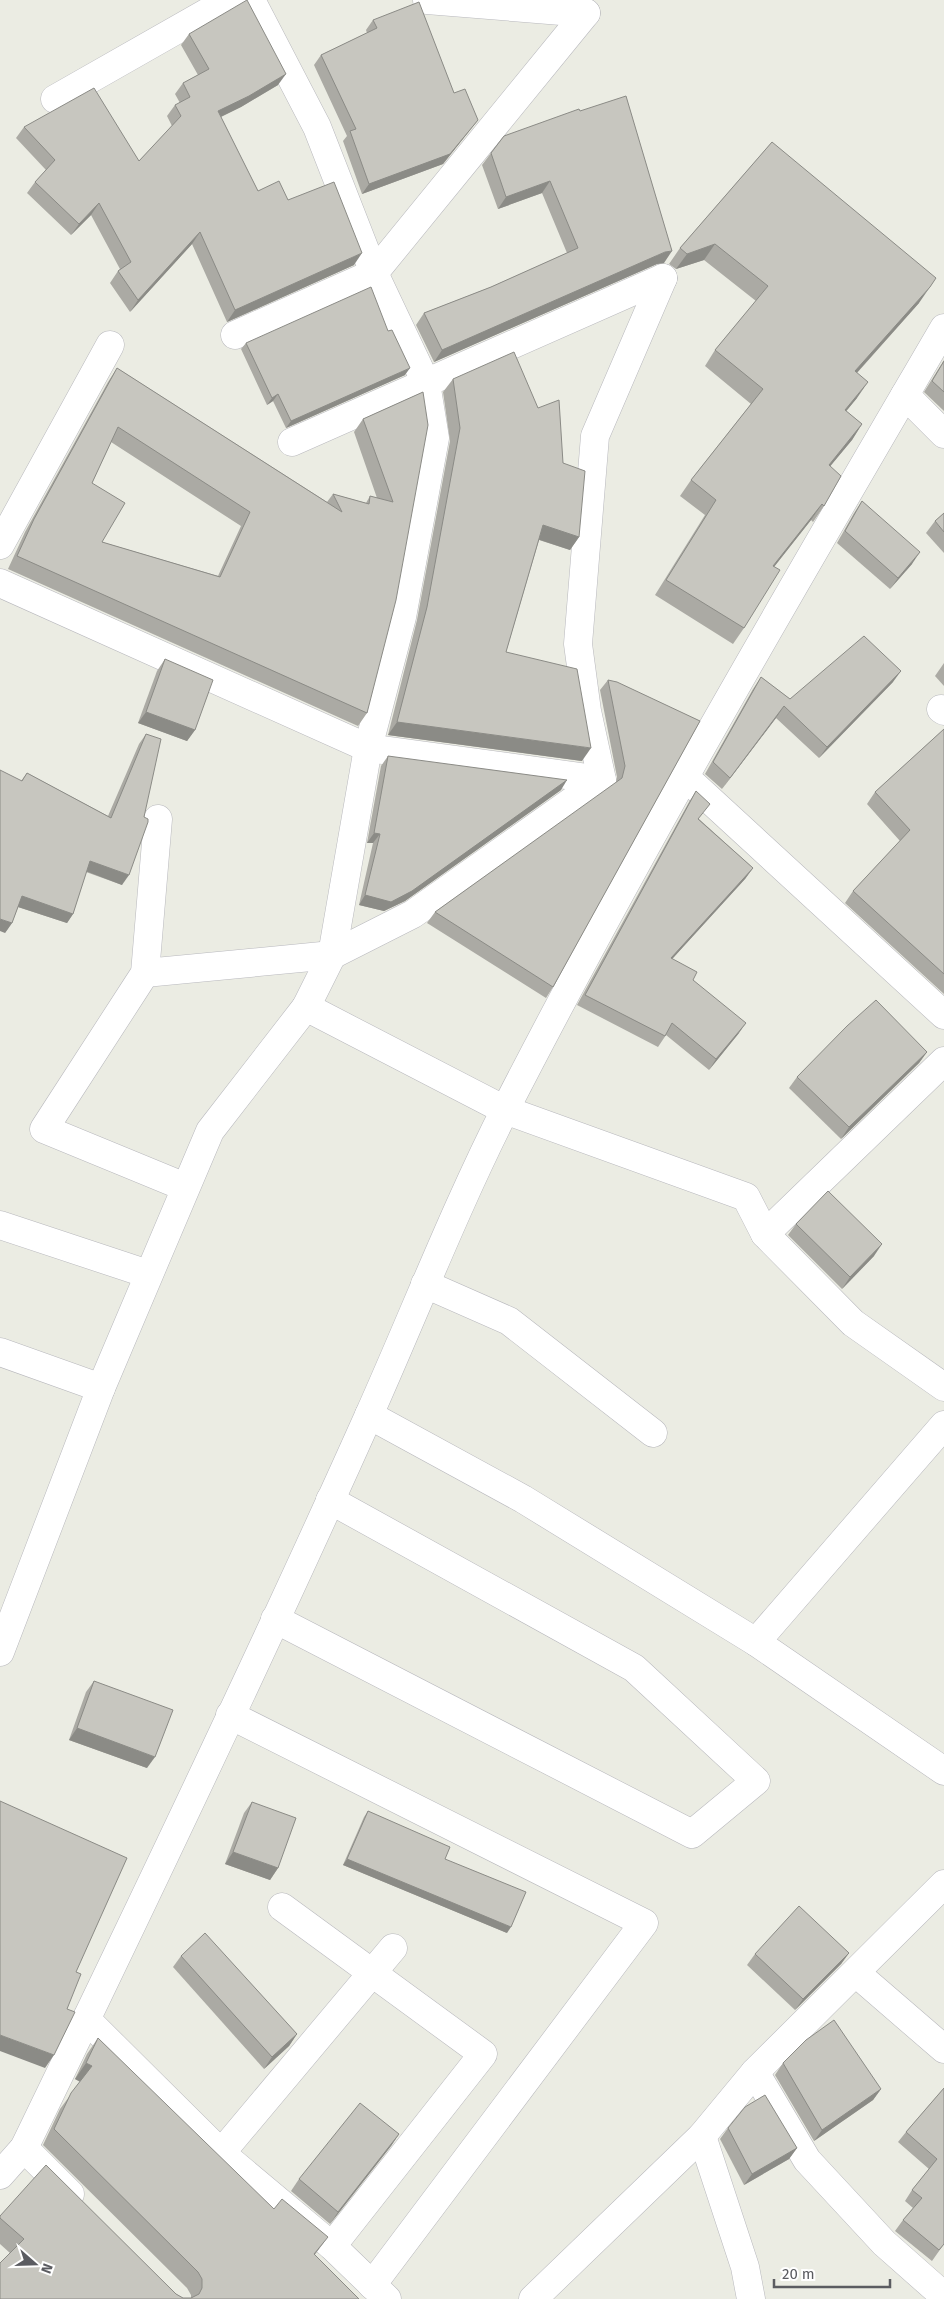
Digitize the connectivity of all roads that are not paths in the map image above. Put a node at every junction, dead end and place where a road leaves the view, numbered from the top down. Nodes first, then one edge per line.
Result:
1 (229, 0) edge
2 (251, 0) edge
3 (427, 0) edge
4 (54, 99) dead end
5 (374, 273) junction
6 (944, 328) edge
7 (235, 335) dead end
8 (110, 345) dead end
9 (426, 383) junction
10 (905, 395) junction
11 (944, 434) edge
12 (292, 442) dead end
13 (0, 545) edge
14 (0, 583) edge
15 (368, 748) junction
16 (684, 776) junction
17 (602, 780) junction
18 (158, 819) dead end
19 (332, 955) junction
20 (145, 974) junction
21 (306, 1007) junction
22 (944, 1015) edge
23 (944, 1061) edge
24 (505, 1110) junction
25 (185, 1187) junction
26 (0, 1225) edge
27 (764, 1234) junction
28 (148, 1274) junction
29 (425, 1284) junction
30 (0, 1352) edge
31 (944, 1387) edge
32 (101, 1388) junction
33 (369, 1415) junction
34 (944, 1425) edge
35 (653, 1432) dead end
36 (330, 1500) junction
37 (275, 1619) junction
38 (756, 1642) junction
39 (0, 1652) edge
40 (230, 1715) junction
41 (944, 1771) edge
42 (944, 1884) edge
43 (282, 1907) dead end
44 (394, 1948) dead end
45 (372, 1971) junction
46 (856, 1973) junction
47 (86, 2020) junction
48 (944, 2049) edge
49 (755, 2072) junction
50 (702, 2136) junction
51 (24, 2148) junction
52 (221, 2153) junction
53 (0, 2175) edge
54 (86, 2210) edge
55 (332, 2246) junction
56 (380, 2292) edge
57 (944, 2296) edge
58 (533, 2299) edge
59 (751, 2299) edge

1 - 4 street
2 - 5 street
3 - 5 street
5 - 7 street
5 - 9 street
6 - 10 street
8 - 13 street
9 - 12 street
9 - 15 street
9 - 17 street
10 - 11 street
10 - 16 street
14 - 15 street
15 - 17 street
15 - 19 street
16 - 22 street
16 - 24 street
17 - 19 street
18 - 20 street
19 - 20 street
19 - 21 street
20 - 25 street
21 - 24 street
21 - 25 street
23 - 27 street
24 - 27 street
24 - 29 street
25 - 28 street
26 - 28 street
27 - 31 street
28 - 32 street
29 - 33 street
29 - 35 street
30 - 32 street
32 - 39 street
33 - 36 street
33 - 38 street
34 - 38 street
36 - 37 street
36 - 37 street
37 - 40 street
38 - 41 street
40 - 47 street
40 - 56 street
42 - 46 street
43 - 45 street
44 - 45 street
45 - 52 street
45 - 55 street
46 - 48 street
46 - 49 street
47 - 51 street
47 - 52 street
49 - 50 street
49 - 57 street
50 - 58 street
50 - 59 street
51 - 53 street
51 - 54 street
52 - 55 street
55 - 56 street

